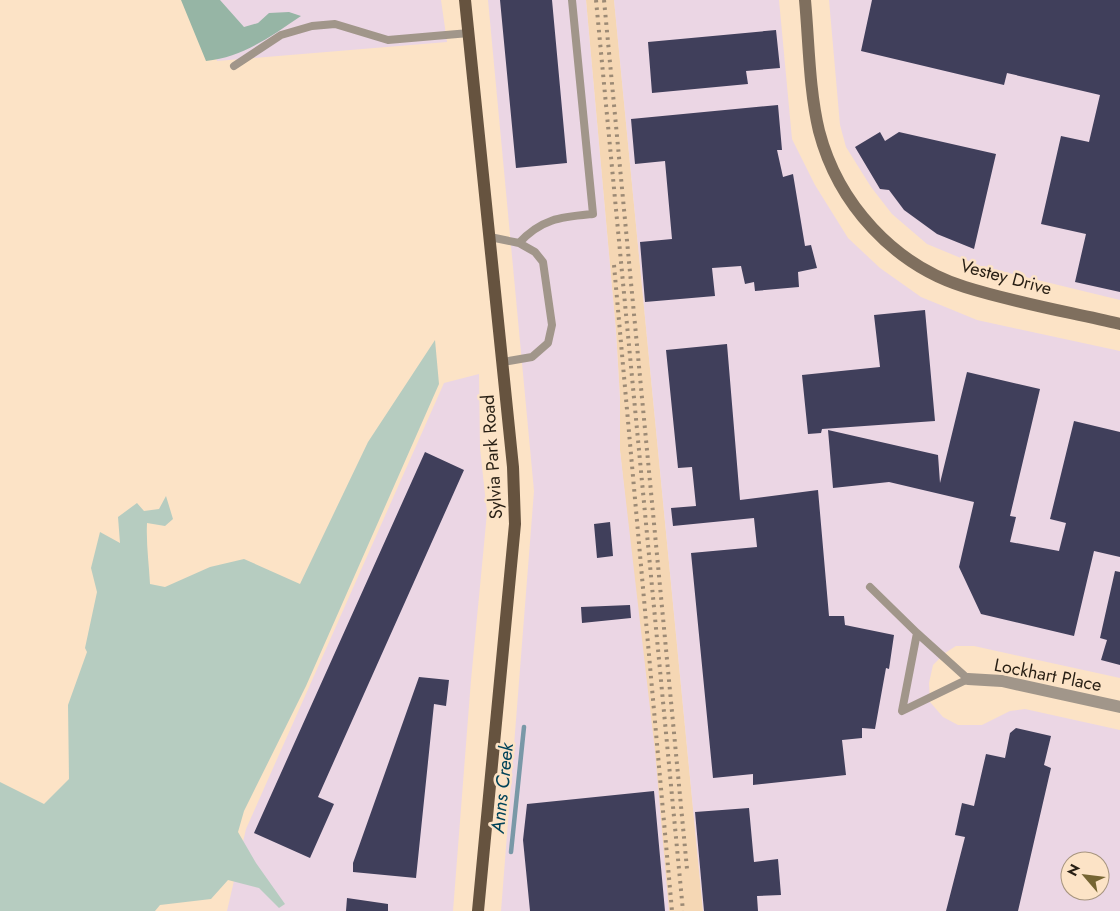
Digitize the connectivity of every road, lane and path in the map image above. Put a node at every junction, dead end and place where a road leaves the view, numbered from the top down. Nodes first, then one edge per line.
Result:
1 (465, 0) edge
2 (572, 0) edge
3 (805, 0) edge
4 (469, 33) junction
5 (234, 66) dead end
6 (490, 237) junction
7 (520, 243) junction
8 (1120, 324) edge
9 (503, 362) junction
10 (870, 587) dead end
11 (917, 633) junction
12 (968, 679) junction
13 (1120, 707) edge
14 (478, 911) edge

1 - 4 main road, Sylvia Park Road
2 - 7 lane
3 - 8 street, Vestey Drive
4 - 5 lane
4 - 6 main road, Sylvia Park Road
6 - 7 lane
6 - 9 main road, Sylvia Park Road
7 - 9 lane
9 - 14 main road, Sylvia Park Road
10 - 11 lane
11 - 12 lane
11 - 12 lane
12 - 13 street, Lockhart Place

